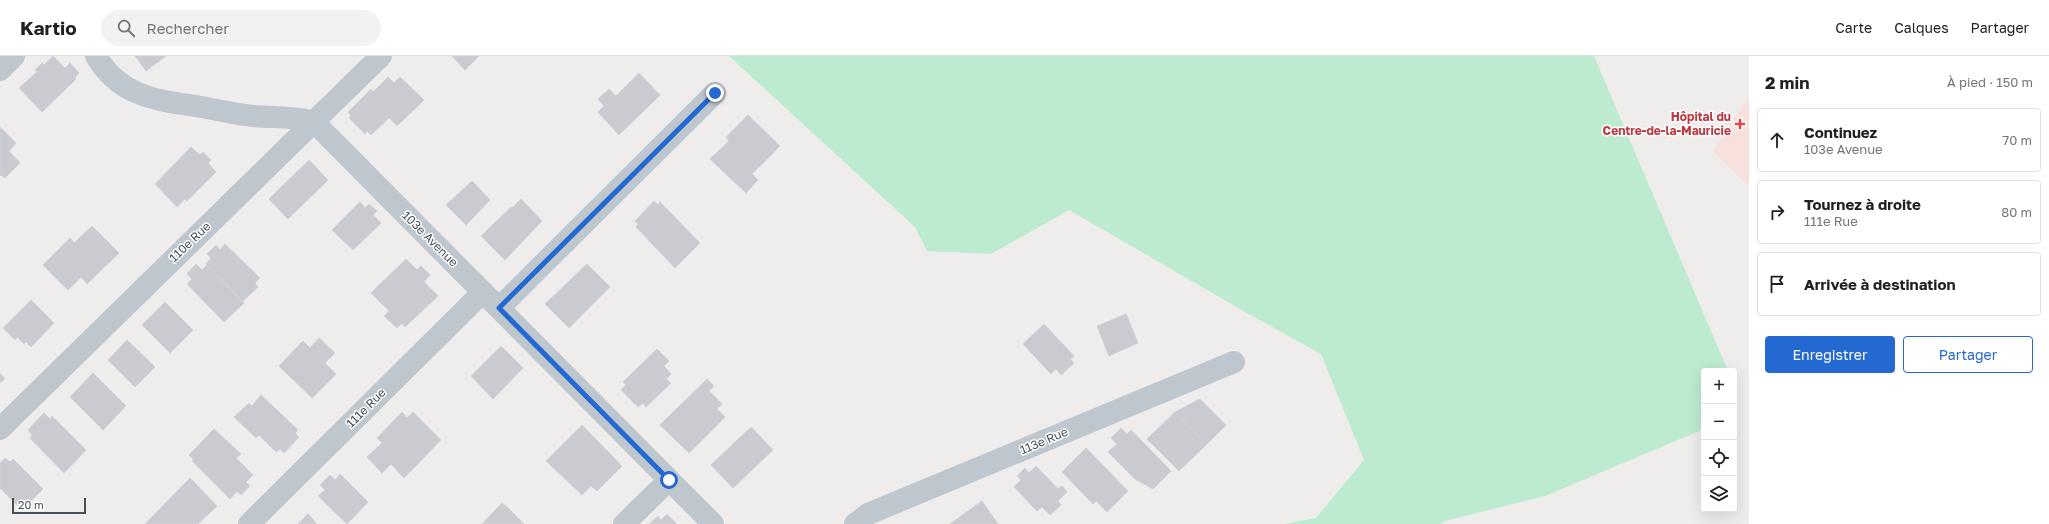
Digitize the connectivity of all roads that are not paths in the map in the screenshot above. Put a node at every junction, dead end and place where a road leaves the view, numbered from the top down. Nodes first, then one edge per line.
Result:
1 (14, 56) edge
2 (96, 56) edge
3 (381, 56) edge
4 (0, 70) edge
5 (715, 93) dead end
6 (314, 122) junction
7 (483, 292) junction
8 (499, 308) junction
9 (1234, 362) dead end
10 (0, 429) edge
11 (669, 480) junction
12 (249, 524) edge
13 (624, 524) edge
14 (713, 524) edge
15 (855, 524) edge

1 - 4 street
2 - 6 street
3 - 6 street, 110e Rue
5 - 8 street
6 - 7 street, 103e Avenue
6 - 10 street, 110e Rue
7 - 8 street, 103e Avenue
7 - 12 street, 111e Rue
8 - 11 street, 103e Avenue
9 - 15 street, 113e Rue
11 - 13 street
11 - 14 street, 103e Avenue

